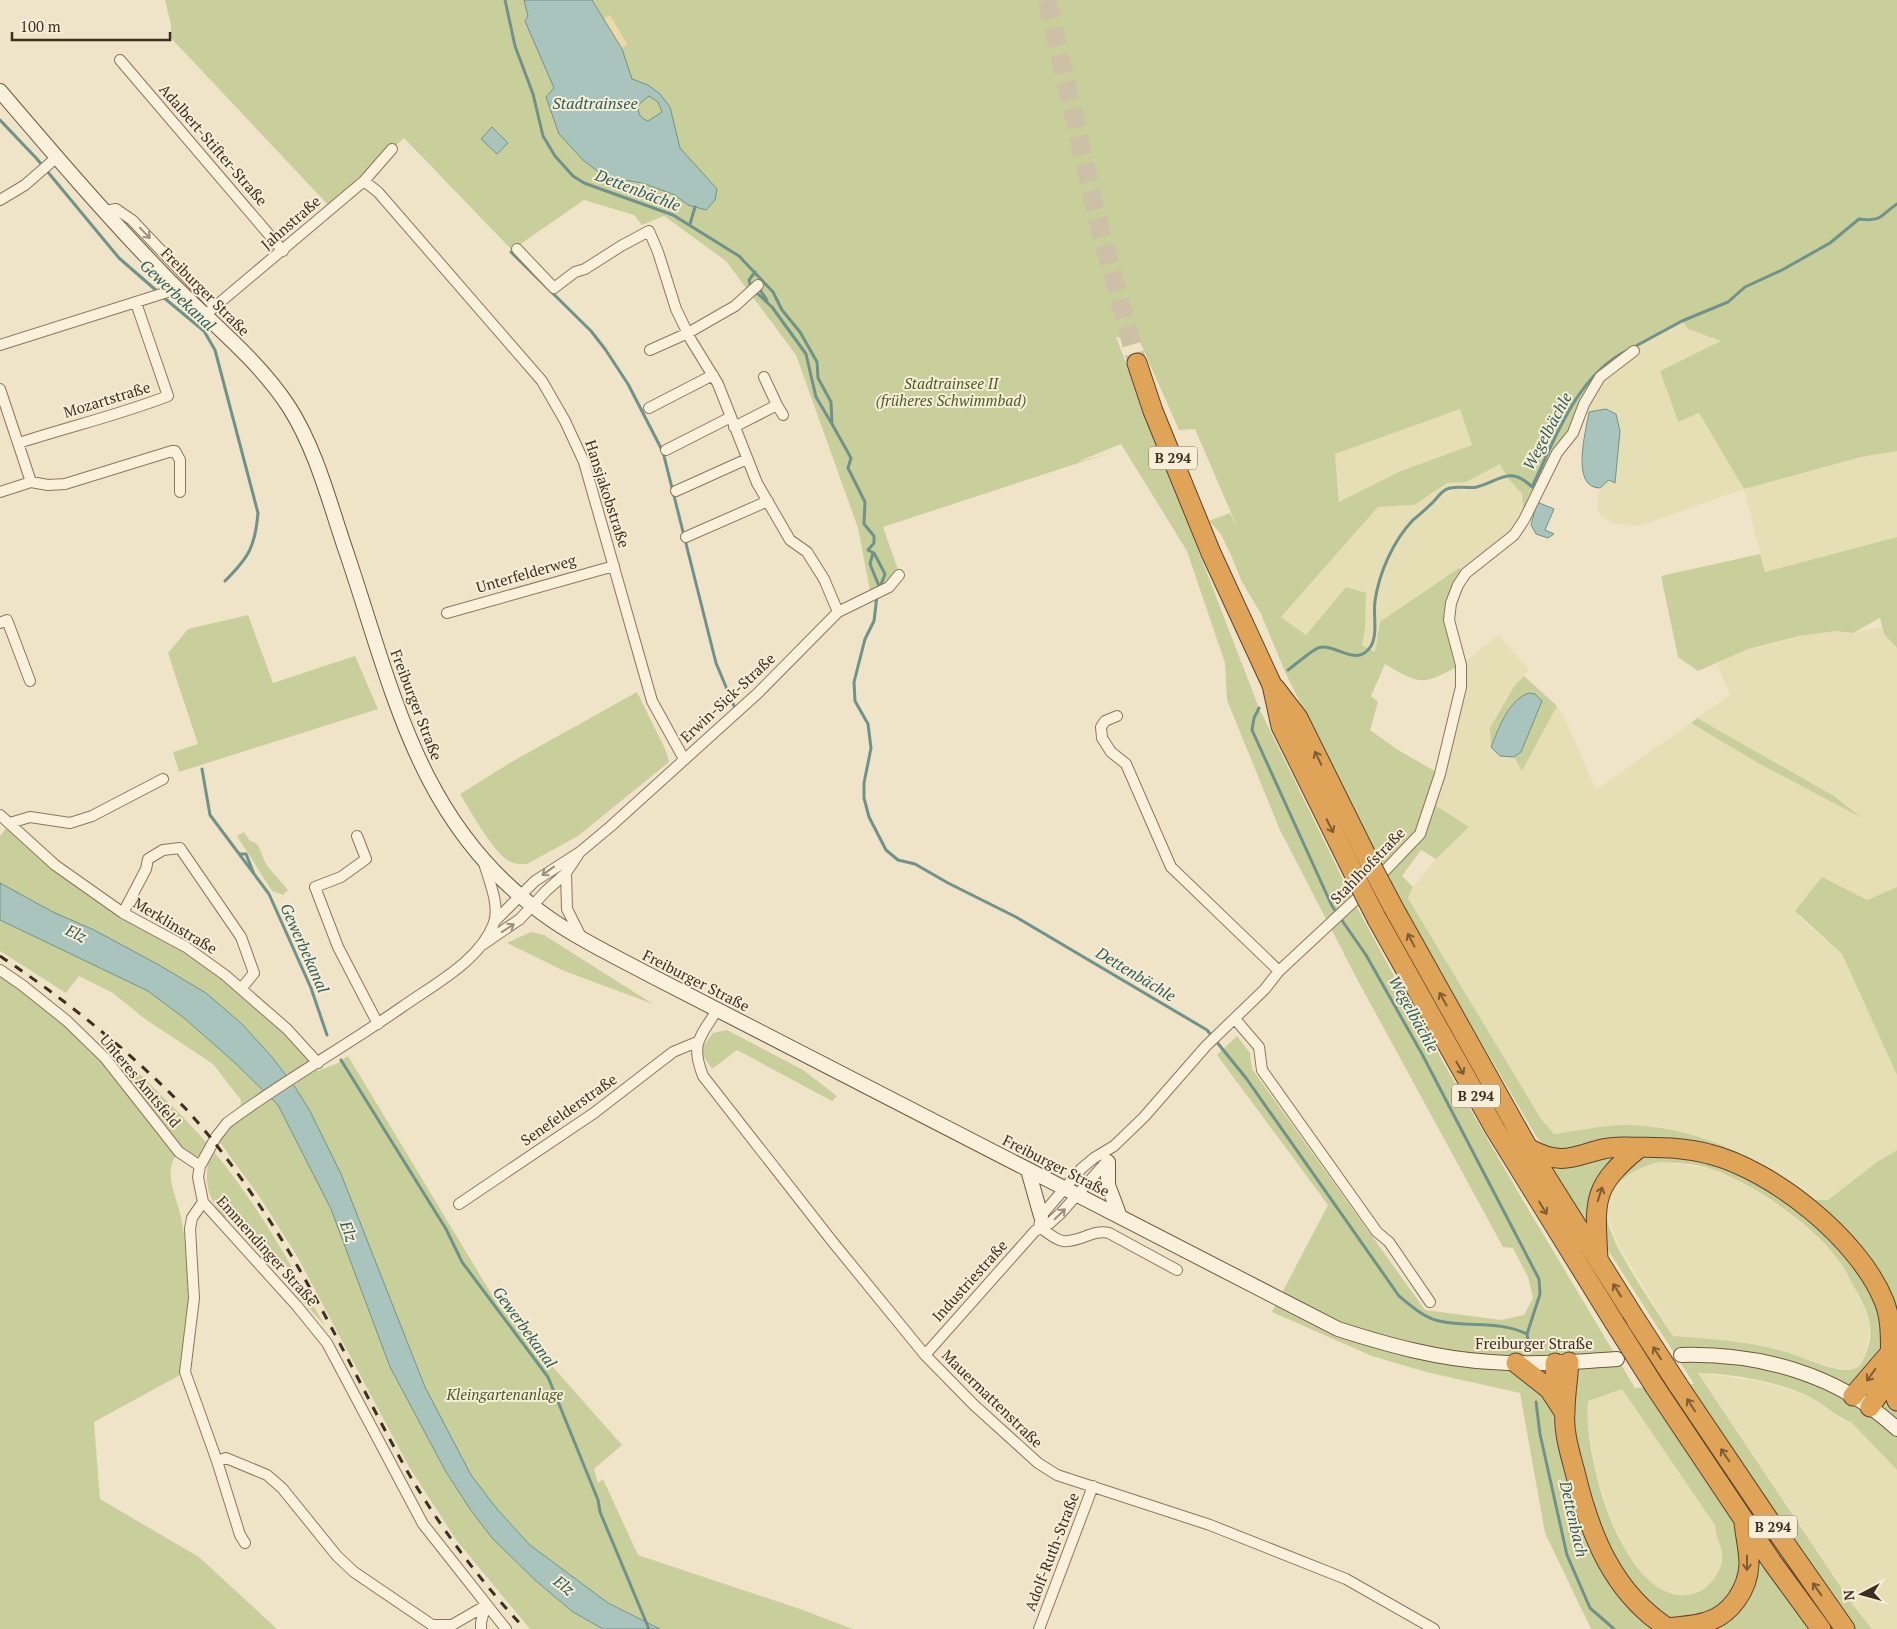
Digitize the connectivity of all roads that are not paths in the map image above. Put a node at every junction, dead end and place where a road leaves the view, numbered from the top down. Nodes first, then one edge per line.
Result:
1 (120, 60) dead end
2 (0, 91) edge
3 (392, 149) dead end
4 (53, 160) junction
5 (364, 181) junction
6 (0, 200) edge
7 (105, 212) junction
8 (517, 249) dead end
9 (283, 251) junction
10 (758, 284) dead end
11 (172, 291) junction
12 (136, 303) junction
13 (210, 311) junction
14 (688, 332) junction
15 (0, 345) edge
16 (650, 350) dead end
17 (1634, 351) dead end
18 (1137, 362) tunnel mouth
19 (713, 376) junction
20 (764, 377) dead end
21 (0, 389) edge
22 (777, 405) junction
23 (649, 408) dead end
24 (783, 415) dead end
25 (732, 422) junction
26 (19, 443) junction
27 (666, 450) dead end
28 (747, 459) junction
29 (31, 482) junction
30 (676, 491) dead end
31 (0, 492) edge
32 (180, 492) dead end
33 (768, 501) junction
34 (686, 537) dead end
35 (614, 566) junction
36 (900, 575) dead end
37 (838, 612) junction
38 (447, 613) dead end
39 (0, 623) edge
40 (30, 680) dead end
41 (1272, 685) junction
42 (1117, 716) dead end
43 (684, 759) junction
44 (164, 779) dead end
45 (0, 814) edge
46 (10, 823) junction
47 (357, 836) dead end
48 (580, 852) junction
49 (483, 860) junction
50 (566, 873) junction
51 (519, 896) junction
52 (532, 906) junction
53 (124, 913) junction
54 (494, 922) junction
55 (581, 938) junction
56 (480, 946) junction
57 (0, 970) edge
58 (1279, 971) junction
59 (241, 989) junction
60 (717, 1010) junction
61 (1235, 1019) junction
62 (378, 1024) junction
63 (697, 1042) junction
64 (318, 1063) junction
65 (1528, 1148) junction
66 (1639, 1148) junction
67 (1109, 1155) junction
68 (200, 1166) junction
69 (1028, 1170) junction
70 (1064, 1188) junction
71 (1077, 1195) junction
72 (203, 1202) junction
73 (458, 1204) dead end
74 (1120, 1217) junction
75 (1040, 1222) junction
76 (1598, 1260) junction
77 (1177, 1270) dead end
78 (1430, 1302) dead end
79 (1889, 1354) junction
80 (925, 1355) junction
81 (1681, 1355) dead end
82 (1617, 1359) dead end
83 (1562, 1362) junction
84 (1516, 1363) junction
85 (1891, 1376) junction
86 (1853, 1396) junction
87 (1897, 1401) edge
88 (1560, 1406) junction
89 (1870, 1407) junction
90 (1897, 1429) edge
91 (218, 1461) junction
92 (1093, 1486) junction
93 (1743, 1518) junction
94 (245, 1543) dead end
95 (485, 1606) junction
96 (1428, 1627) edge
97 (481, 1629) edge
98 (506, 1629) edge
99 (1039, 1629) edge
100 (1669, 1629) edge
101 (1821, 1629) edge
102 (1845, 1629) edge

1 - 9 street, Adalbert-Stifter-Straße
2 - 4 street, Freiburger Straße
3 - 5 street, Jahnstraße
4 - 6 street
4 - 7 street, Freiburger Straße
5 - 9 street, Jahnstraße
5 - 35 street, Hansjakobstraße
7 - 11 street, Freiburger Straße
7 -> 13 street, Freiburger Straße
8 - 14 street
9 - 13 street, Jahnstraße
10 - 14 street
11 - 12 street
11 - 13 street, Freiburger Straße
12 - 15 street
12 - 26 street, Mozartstraße
13 - 49 street, Freiburger Straße
14 - 16 street
14 - 19 street
17 - 58 street, Stahlhofstraße
18 - 41 highway, B 294
19 - 23 street
19 - 25 street
20 - 22 street
21 - 26 street
22 - 24 street
22 - 25 street
25 - 27 street
25 - 28 street
26 - 29 street
28 - 30 street
28 - 33 street
29 - 31 street
29 - 32 street
33 - 34 street
33 - 37 street
35 - 38 street, Unterfelderweg
35 - 43 street, Hansjakobstraße
36 - 37 street, Erwin-Sick-Straße
37 - 43 street, Erwin-Sick-Straße
39 - 40 street
65 -> 41 highway, B 294, bridge
41 -> 93 highway, B 294, bridge
42 - 58 street
43 - 48 street, Erwin-Sick-Straße
44 - 46 street
45 - 46 street, Merklinstraße
46 - 53 street, Merklinstraße
47 - 62 street
48 - 50 street, Erwin-Sick-Straße
48 -> 51 street, Erwin-Sick-Straße
49 - 51 street, Freiburger Straße
49 - 54 street
50 - 52 street, Erwin-Sick-Straße
50 - 55 street
51 - 52 street, Freiburger Straße
51 - 54 street
52 - 55 street, Freiburger Straße
56 -> 52 street
53 - 59 street, Merklinstraße
53 - 59 street
54 - 56 street
55 - 60 street, Freiburger Straße
56 - 62 street
57 - 68 street, Unteres Amtsfeld
58 - 61 street, Stahlhofstraße
59 - 64 street, Merklinstraße
60 - 63 street
60 - 69 street, Freiburger Straße
61 - 67 street, Stahlhofstraße
61 - 78 street
62 - 64 street
63 - 73 street, Senefelderstraße
63 - 80 street, Mauermattenstraße
64 - 68 street
65 - 66 highway
65 - 76 highway, B 294
76 -> 66 highway
66 - 79 highway
67 - 70 street, Stahlhofstraße
67 - 71 street, Stahlhofstraße
67 - 74 street
68 - 72 street, Emmendinger Straße
69 - 70 street, Freiburger Straße
69 - 75 street
70 - 71 street, Freiburger Straße
70 - 75 street, Industriestraße
71 - 74 street, Freiburger Straße
75 -> 71 street, Industriestraße
72 - 91 street
72 - 95 street, Emmendinger Straße
74 - 84 street, Freiburger Straße
75 - 77 street
75 - 80 street, Industriestraße
102 -> 76 highway, B 294, bridge
79 - 85 highway
79 -> 86 highway
80 - 92 street, Mauermattenstraße
81 - 86 street
82 - 83 street, Freiburger Straße
83 - 84 street, Freiburger Straße
83 - 88 highway
84 - 88 highway
85 - 87 highway
85 - 89 highway
86 - 89 street
88 - 100 highway
89 - 90 street
91 - 94 street
91 - 95 street
92 - 96 street, Mauermattenstraße
92 - 99 street, Adolf-Ruth-Straße
93 -> 100 highway
93 - 101 highway, B 294
95 - 97 street
95 - 98 street, Emmendinger Straße

